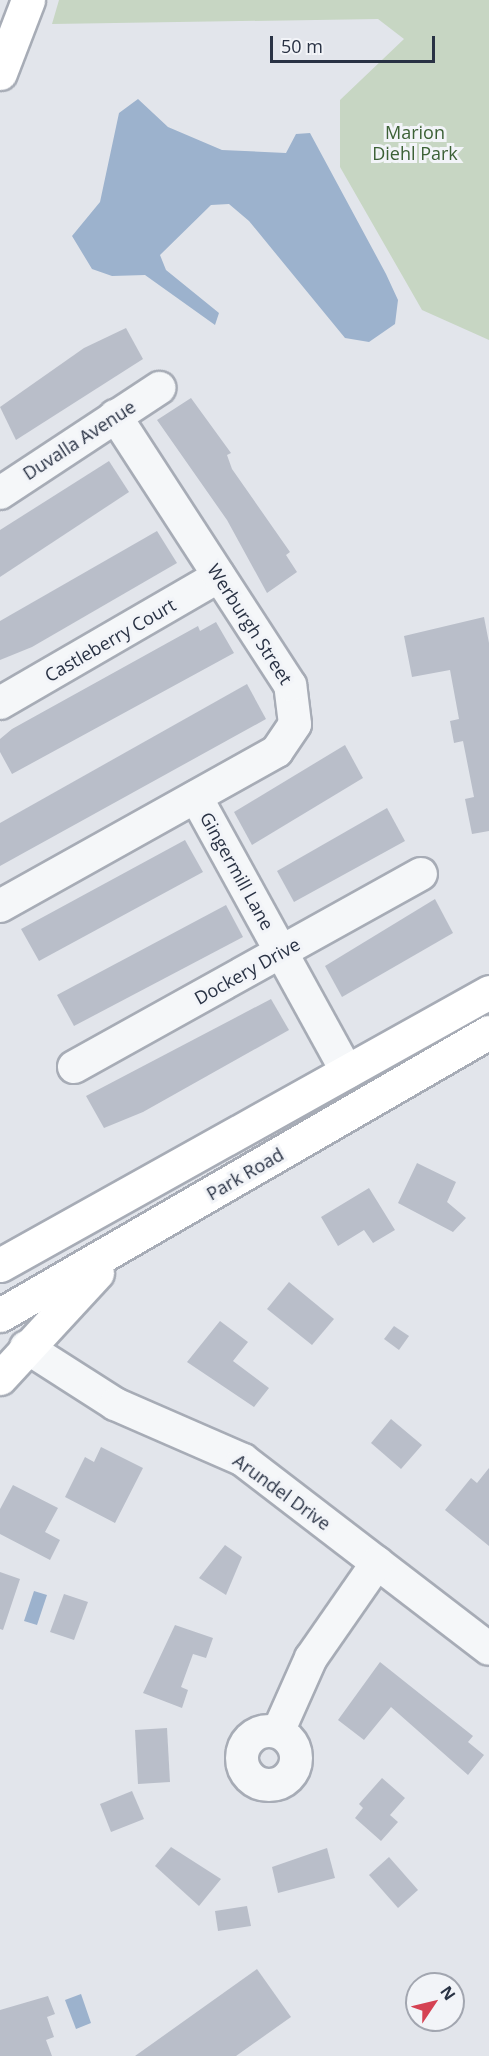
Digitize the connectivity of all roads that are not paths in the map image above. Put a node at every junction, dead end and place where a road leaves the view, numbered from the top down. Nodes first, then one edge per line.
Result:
1 (25, 8) edge
2 (0, 73) edge
3 (159, 388) dead end
4 (115, 416) junction
5 (0, 493) edge
6 (219, 576) junction
7 (0, 703) edge
8 (196, 796) junction
9 (421, 874) dead end
10 (0, 906) edge
11 (281, 952) junction
12 (478, 999) edge
13 (488, 1035) edge
14 (74, 1067) dead end
15 (347, 1072) junction
16 (168, 1217) junction
17 (0, 1265) edge
18 (0, 1315) edge
19 (26, 1347) junction
20 (0, 1377) edge
21 (377, 1563) junction
22 (489, 1649) edge
23 (278, 1732) dead end

1 - 2 main road
3 - 4 street, Duvalla Avenue
4 - 5 street, Duvalla Avenue
4 - 6 street, Werburgh Street
6 - 7 street, Castleberry Court
6 - 8 street, Werburgh Street
8 - 10 street, Werburgh Street
8 - 11 street, Gingermill Lane
9 - 11 street, Dockery Drive
11 - 14 street, Dockery Drive
11 - 15 street, Gingermill Lane
12 - 13 street
12 - 15 main road
13 - 16 main road, Park Road
15 - 17 main road
16 - 18 main road, Park Road
16 - 19 main road
19 - 20 main road
19 - 21 street, Arundel Drive
21 - 22 street, Arundel Drive
21 - 23 street

